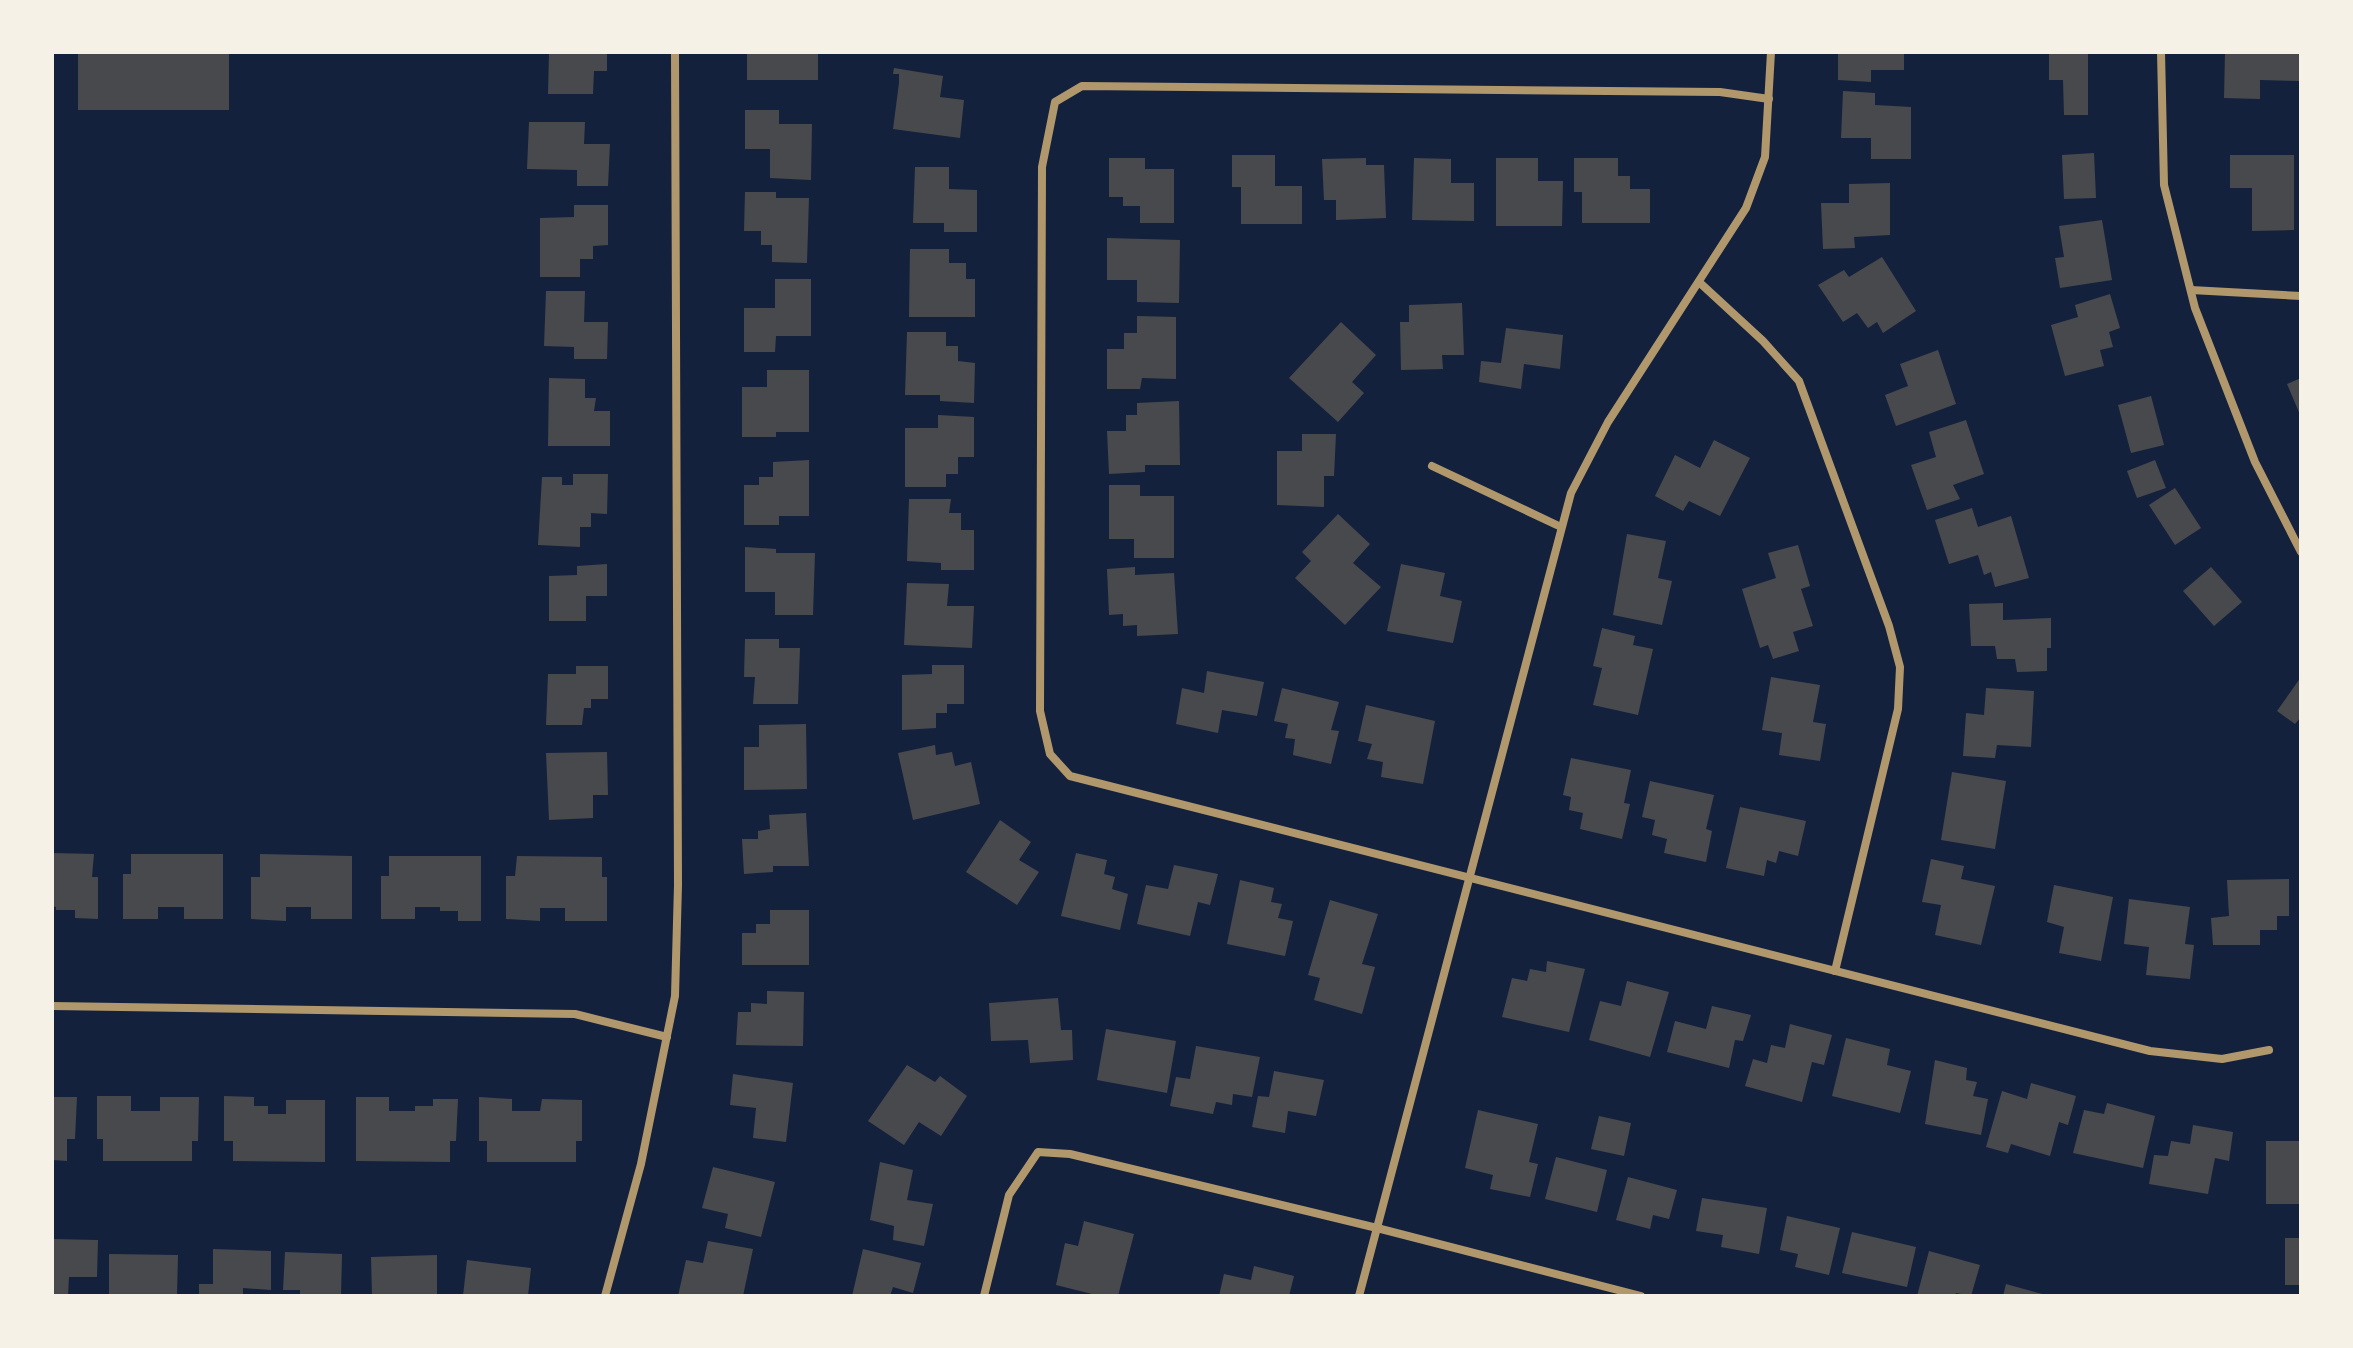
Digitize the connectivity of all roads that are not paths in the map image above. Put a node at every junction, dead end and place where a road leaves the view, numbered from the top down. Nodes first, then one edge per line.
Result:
1 (675, 52) edge
2 (1771, 52) edge
3 (2161, 52) edge
4 (1769, 99) junction
5 (1699, 282) junction
6 (2191, 290) junction
7 (2301, 296) edge
8 (1432, 466) dead end
9 (1561, 527) junction
10 (2301, 552) edge
11 (1469, 877) junction
12 (1835, 971) junction
13 (52, 1006) edge
14 (667, 1037) junction
15 (2269, 1050) dead end
16 (1377, 1228) junction
17 (605, 1296) edge
18 (984, 1296) edge
19 (1359, 1296) edge
20 (1641, 1296) edge

1 - 14 street
2 - 4 street
3 - 6 street
4 - 5 street
4 - 11 street
5 - 9 street
5 - 12 street
6 - 7 street
6 - 10 street
8 - 9 street
9 - 11 street
11 - 12 street
11 - 16 street
12 - 15 street
13 - 14 street
14 - 17 street
16 - 18 street
16 - 19 street
16 - 20 street

